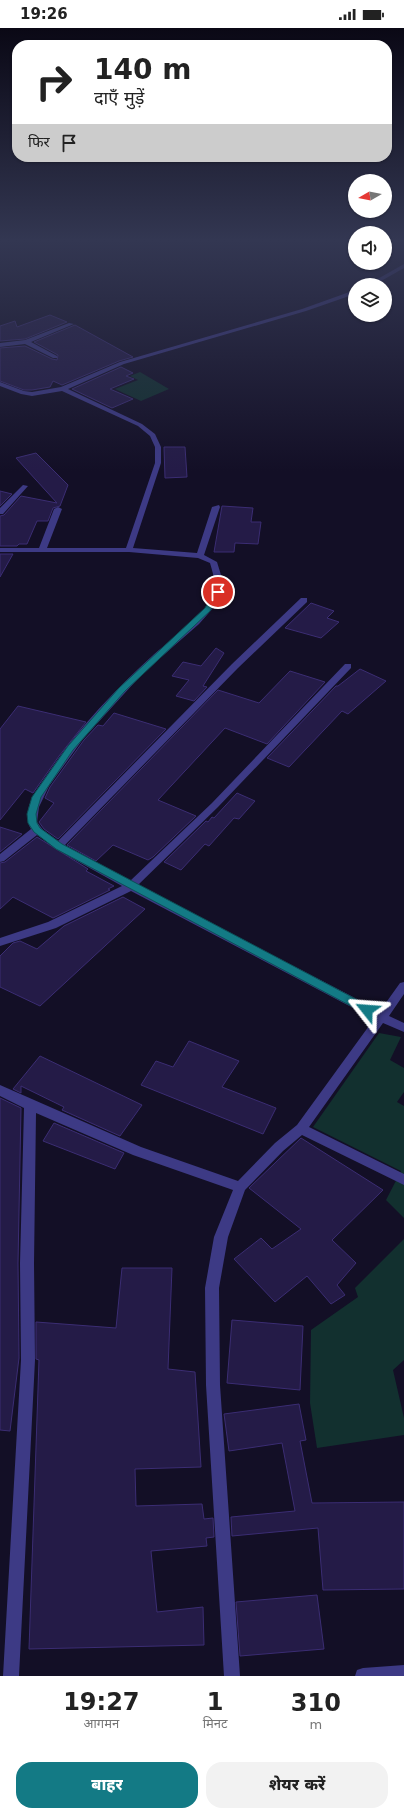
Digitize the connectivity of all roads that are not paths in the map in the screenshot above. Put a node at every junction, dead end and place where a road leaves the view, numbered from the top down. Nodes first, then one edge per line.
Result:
1 (277, 318) edge
2 (71, 324) dead end
3 (26, 342) junction
4 (0, 345) edge
5 (55, 357) dead end
6 (0, 384) edge
7 (63, 389) junction
8 (25, 486) dead end
9 (216, 506) dead end
10 (58, 509) dead end
11 (0, 512) edge
12 (0, 550) edge
13 (42, 550) junction
14 (129, 550) junction
15 (200, 556) junction
16 (304, 600) dead end
17 (348, 666) dead end
18 (37, 830) junction
19 (59, 846) junction
20 (0, 859) edge
21 (131, 886) junction
22 (0, 942) edge
23 (404, 986) edge
24 (381, 1017) junction
25 (404, 1028) edge
26 (0, 1090) edge
27 (30, 1105) junction
28 (301, 1128) junction
29 (404, 1180) edge
30 (240, 1187) junction
31 (404, 1673) edge
32 (11, 1676) edge
33 (232, 1676) edge
34 (363, 1676) edge

1 - 7 street
2 - 3 street
3 - 4 street
3 - 5 street
6 - 7 street
7 - 14 street
8 - 11 street
9 - 15 street
10 - 13 street
12 - 13 street
13 - 14 street
14 - 15 street
15 - 18 street
16 - 19 street
17 - 21 street
18 - 19 street
18 - 20 street
19 - 21 street
21 - 22 street
21 - 24 street
23 - 24 street
24 - 25 street
24 - 28 street
26 - 27 street
27 - 30 street
27 - 32 street
28 - 29 street
28 - 30 street
30 - 33 street
31 - 34 street

